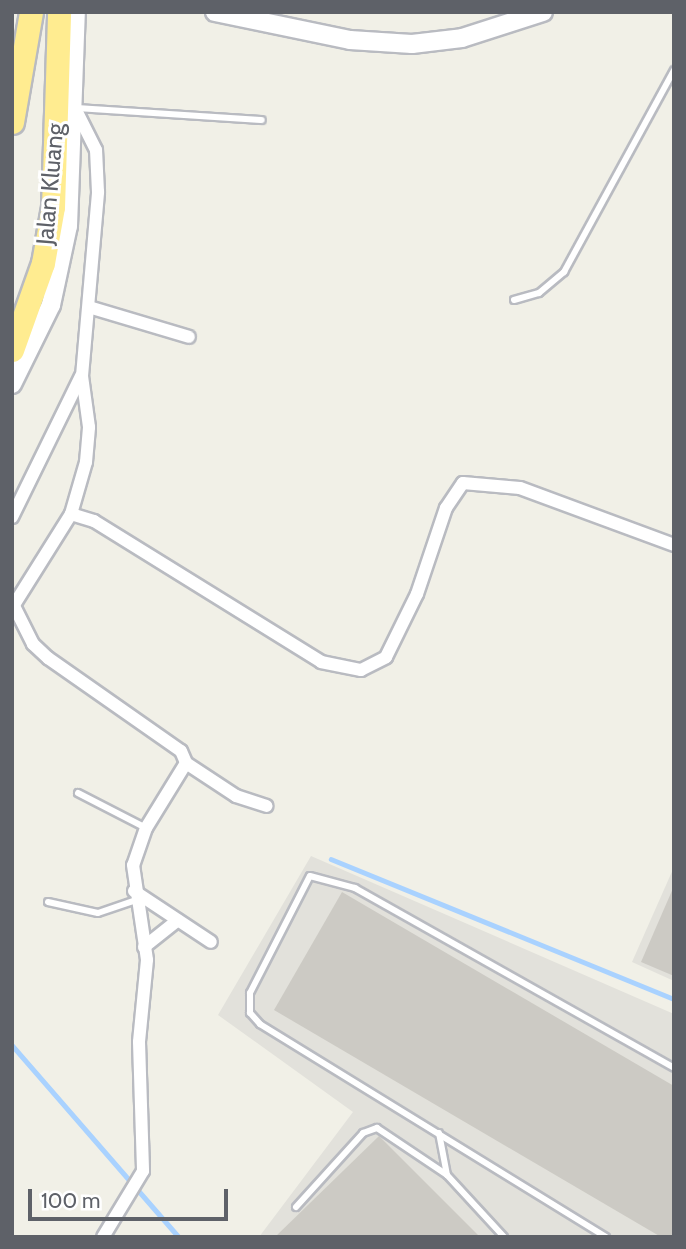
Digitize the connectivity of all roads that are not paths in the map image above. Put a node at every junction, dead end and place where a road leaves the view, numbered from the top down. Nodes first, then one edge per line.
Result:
1 (31, 12) edge
2 (93, 12) edge
3 (215, 12) edge
4 (538, 14) edge
5 (71, 16) edge
6 (674, 70) edge
7 (75, 108) junction
8 (262, 120) dead end
9 (12, 122) edge
10 (514, 300) dead end
11 (92, 308) junction
12 (189, 337) dead end
13 (12, 350) edge
14 (82, 376) junction
15 (12, 384) edge
16 (71, 514) junction
17 (12, 517) edge
18 (674, 545) edge
19 (14, 605) edge
20 (186, 763) junction
21 (78, 793) dead end
22 (266, 806) dead end
23 (146, 828) junction
24 (135, 895) junction
25 (48, 902) dead end
26 (178, 920) junction
27 (211, 942) dead end
28 (144, 947) junction
29 (674, 1068) edge
30 (439, 1133) junction
31 (447, 1175) junction
32 (296, 1207) dead end
33 (103, 1237) edge
34 (505, 1237) edge
35 (606, 1237) edge

1 - 9 highway, Jalan Kluang
2 - 5 main road
3 - 4 main road
5 - 7 main road
5 - 13 highway, Jalan Kluang
6 - 10 lane
7 - 8 lane
7 - 11 street
7 - 15 main road
11 - 12 street
11 - 14 street
14 - 16 street
14 - 17 street
16 - 18 street
16 - 19 street
19 - 20 street
20 - 22 street
20 - 23 street
21 - 23 lane
23 - 24 street
24 - 25 lane
24 - 26 street
24 - 28 street
26 - 27 street
26 - 28 street
28 - 33 street
29 - 30 lane
30 - 31 lane
30 - 35 lane
31 - 32 lane
31 - 34 lane

